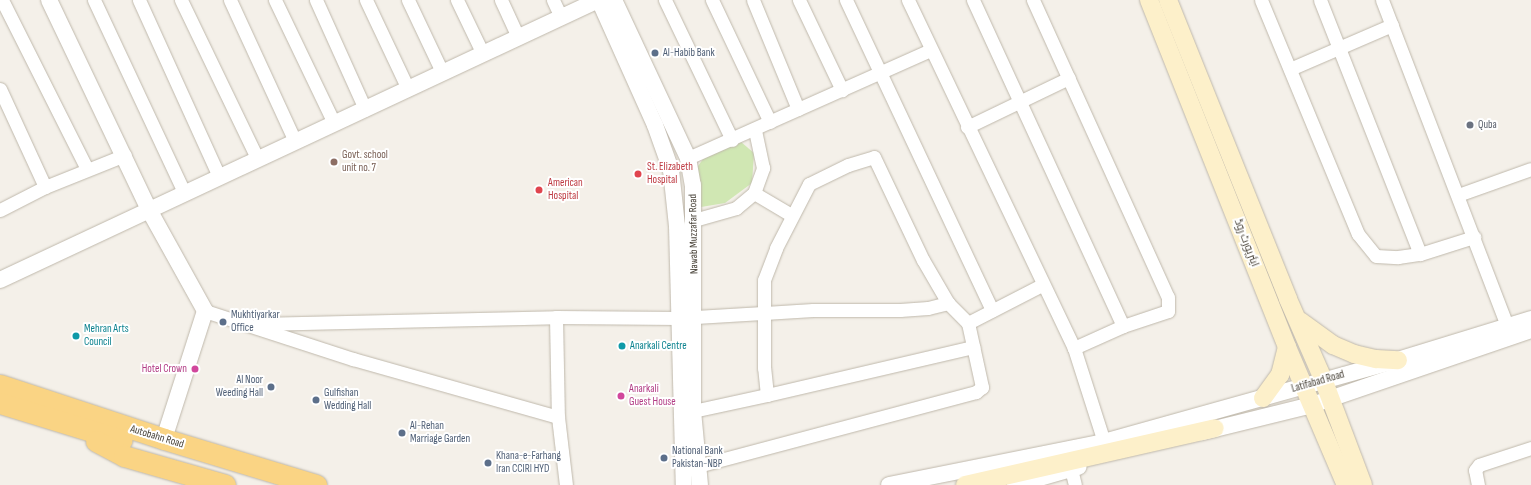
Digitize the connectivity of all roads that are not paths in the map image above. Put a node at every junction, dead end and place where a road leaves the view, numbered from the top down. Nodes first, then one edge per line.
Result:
1 (2, 0) edge
2 (49, 0) edge
3 (94, 0) edge
4 (140, 0) edge
5 (181, 0) edge
6 (230, 0) edge
7 (275, 0) edge
8 (316, 0) edge
9 (366, 0) edge
10 (408, 0) edge
11 (458, 0) edge
12 (501, 0) edge
13 (553, 0) edge
14 (599, 0) edge
15 (614, 0) edge
16 (665, 0) edge
17 (712, 0) edge
18 (753, 0) edge
19 (799, 0) edge
20 (846, 0) edge
21 (908, 0) edge
22 (972, 0) edge
23 (1033, 0) edge
24 (1149, 0) edge
25 (1168, 0) edge
26 (1261, 0) edge
27 (1320, 0) edge
28 (1382, 0) edge
29 (561, 17) junction
30 (1392, 25) junction
31 (518, 37) junction
32 (1338, 48) junction
33 (931, 50) junction
34 (483, 54) junction
35 (1290, 69) junction
36 (442, 72) junction
37 (882, 72) junction
38 (1069, 78) junction
39 (0, 89) edge
40 (408, 89) junction
41 (842, 90) junction
42 (1020, 102) junction
43 (365, 109) junction
44 (798, 109) junction
45 (770, 122) junction
46 (334, 123) junction
47 (967, 127) junction
48 (755, 129) junction
49 (732, 140) junction
50 (295, 141) junction
51 (125, 155) junction
52 (256, 158) junction
53 (688, 158) junction
54 (87, 169) junction
55 (1531, 169) edge
56 (219, 176) junction
57 (45, 187) junction
58 (184, 192) junction
59 (754, 193) junction
60 (1458, 195) junction
61 (1, 208) edge
62 (148, 208) junction
63 (791, 215) junction
64 (694, 220) junction
65 (1474, 237) junction
66 (1420, 254) junction
67 (0, 280) edge
68 (1042, 285) junction
69 (948, 303) junction
70 (992, 310) junction
71 (205, 311) junction
72 (764, 312) junction
73 (556, 317) junction
74 (687, 318) junction
75 (1297, 318) junction
76 (1531, 319) edge
77 (968, 323) junction
78 (248, 325) junction
79 (1123, 326) junction
80 (1518, 328) edge
81 (973, 347) junction
82 (1287, 347) junction
83 (1074, 348) junction
84 (1398, 360) junction
85 (1323, 379) junction
86 (0, 385) edge
87 (1304, 385) junction
88 (767, 396) junction
89 (1263, 398) junction
90 (1330, 398) junction
91 (0, 403) edge
92 (1312, 405) junction
93 (693, 411) junction
94 (38, 415) junction
95 (558, 417) junction
96 (1215, 428) junction
97 (164, 439) junction
98 (1104, 442) junction
99 (1531, 448) edge
100 (698, 466) junction
101 (1040, 466) junction
102 (1071, 469) junction
103 (225, 485) edge
104 (273, 485) edge
105 (316, 485) edge
106 (566, 485) edge
107 (684, 485) edge
108 (700, 485) edge
109 (889, 485) edge
110 (965, 485) edge
111 (1015, 485) edge
112 (1075, 485) edge
113 (1346, 485) edge
114 (1363, 485) edge
115 (1478, 485) edge

1 - 54 street
2 - 51 street
3 - 58 street
4 - 56 street
5 - 52 street
6 - 50 street
7 - 46 street
8 - 43 street
9 - 40 street
10 - 36 street
11 - 34 street
12 - 31 street
13 - 29 street
14 - 29 street
14 - 74 street, Nawab Muzzafar Road
15 - 53 street, Nawab Muzzafar Road
16 - 49 street
17 - 45 street
18 - 44 street
19 - 41 street
20 - 37 street
21 - 33 street
22 - 42 street
23 - 38 street
24 - 82 main road, ایئرپورٹ روڈ
25 - 75 main road, ایئرپورٹ روڈ
26 - 35 street
27 - 32 street
28 - 30 street
29 - 31 street
30 - 32 street
30 - 60 street
31 - 34 street
32 - 35 street
32 - 66 street
33 - 37 street
33 - 47 street
34 - 36 street
35 - 66 street
36 - 40 street
37 - 41 street
37 - 70 street
38 - 42 street
38 - 79 street
39 - 57 street
40 - 43 street
41 - 44 street
42 - 47 street
42 - 79 street
43 - 46 street
44 - 45 street
45 - 48 street
46 - 50 street
47 - 68 street
48 - 49 street
48 - 59 street
49 - 53 street
50 - 52 street
51 - 54 street
51 - 62 street
52 - 56 street
53 - 64 street, Nawab Muzzafar Road
54 - 57 street
55 - 60 street
56 - 58 street
57 - 61 street
58 - 62 street
59 - 63 street
59 - 64 street
60 - 65 street
62 - 67 street
62 - 71 street
63 - 69 street
63 - 72 street
64 - 74 street, Nawab Muzzafar Road
65 - 66 street
65 - 80 street
68 - 70 street
68 - 83 street
69 - 72 street
69 - 77 street
70 - 77 street
71 - 78 street
71 - 97 street
72 - 74 street
72 - 88 street
73 - 74 street
73 - 78 street
73 - 95 street
74 - 93 street, Nawab Muzzafar Road
74 - 107 street, Nawab Muzzafar Road
75 - 84 main road
75 - 85 main road, ایئرپورٹ روڈ
76 - 80 street, Latifabad Road
77 - 81 street
78 - 95 street
79 - 83 street
80 - 84 street, Latifabad Road
80 - 90 street, Latifabad Road
81 - 88 street
81 - 100 street
82 - 87 main road, ایئرپورٹ روڈ
82 - 89 main road
83 - 98 street
84 - 85 street, Latifabad Road
85 - 87 street, Latifabad Road
85 - 90 main road, ایئرپورٹ روڈ
86 - 97 highway, Autobahn Road
87 - 89 street, Latifabad Road
87 - 92 main road, ایئرپورٹ روڈ
88 - 93 street
89 - 98 street, Latifabad Road
90 - 92 street, Latifabad Road
90 - 114 main road, ایئرپورٹ روڈ
91 - 94 highway, Autobahn Road
92 - 96 street, Latifabad Road
92 - 113 main road, ایئرپورٹ روڈ
93 - 100 street, Nawab Muzzafar Road
94 - 103 highway
94 - 104 highway, Autobahn Road
95 - 106 street
96 - 101 main road
96 - 102 street, Latifabad Road
97 - 105 highway, Autobahn Road
98 - 101 main road
98 - 109 street, Latifabad Road
99 - 115 street
100 - 108 street, Nawab Muzzafar Road
101 - 110 main road
102 - 111 street, Latifabad Road
102 - 112 street

